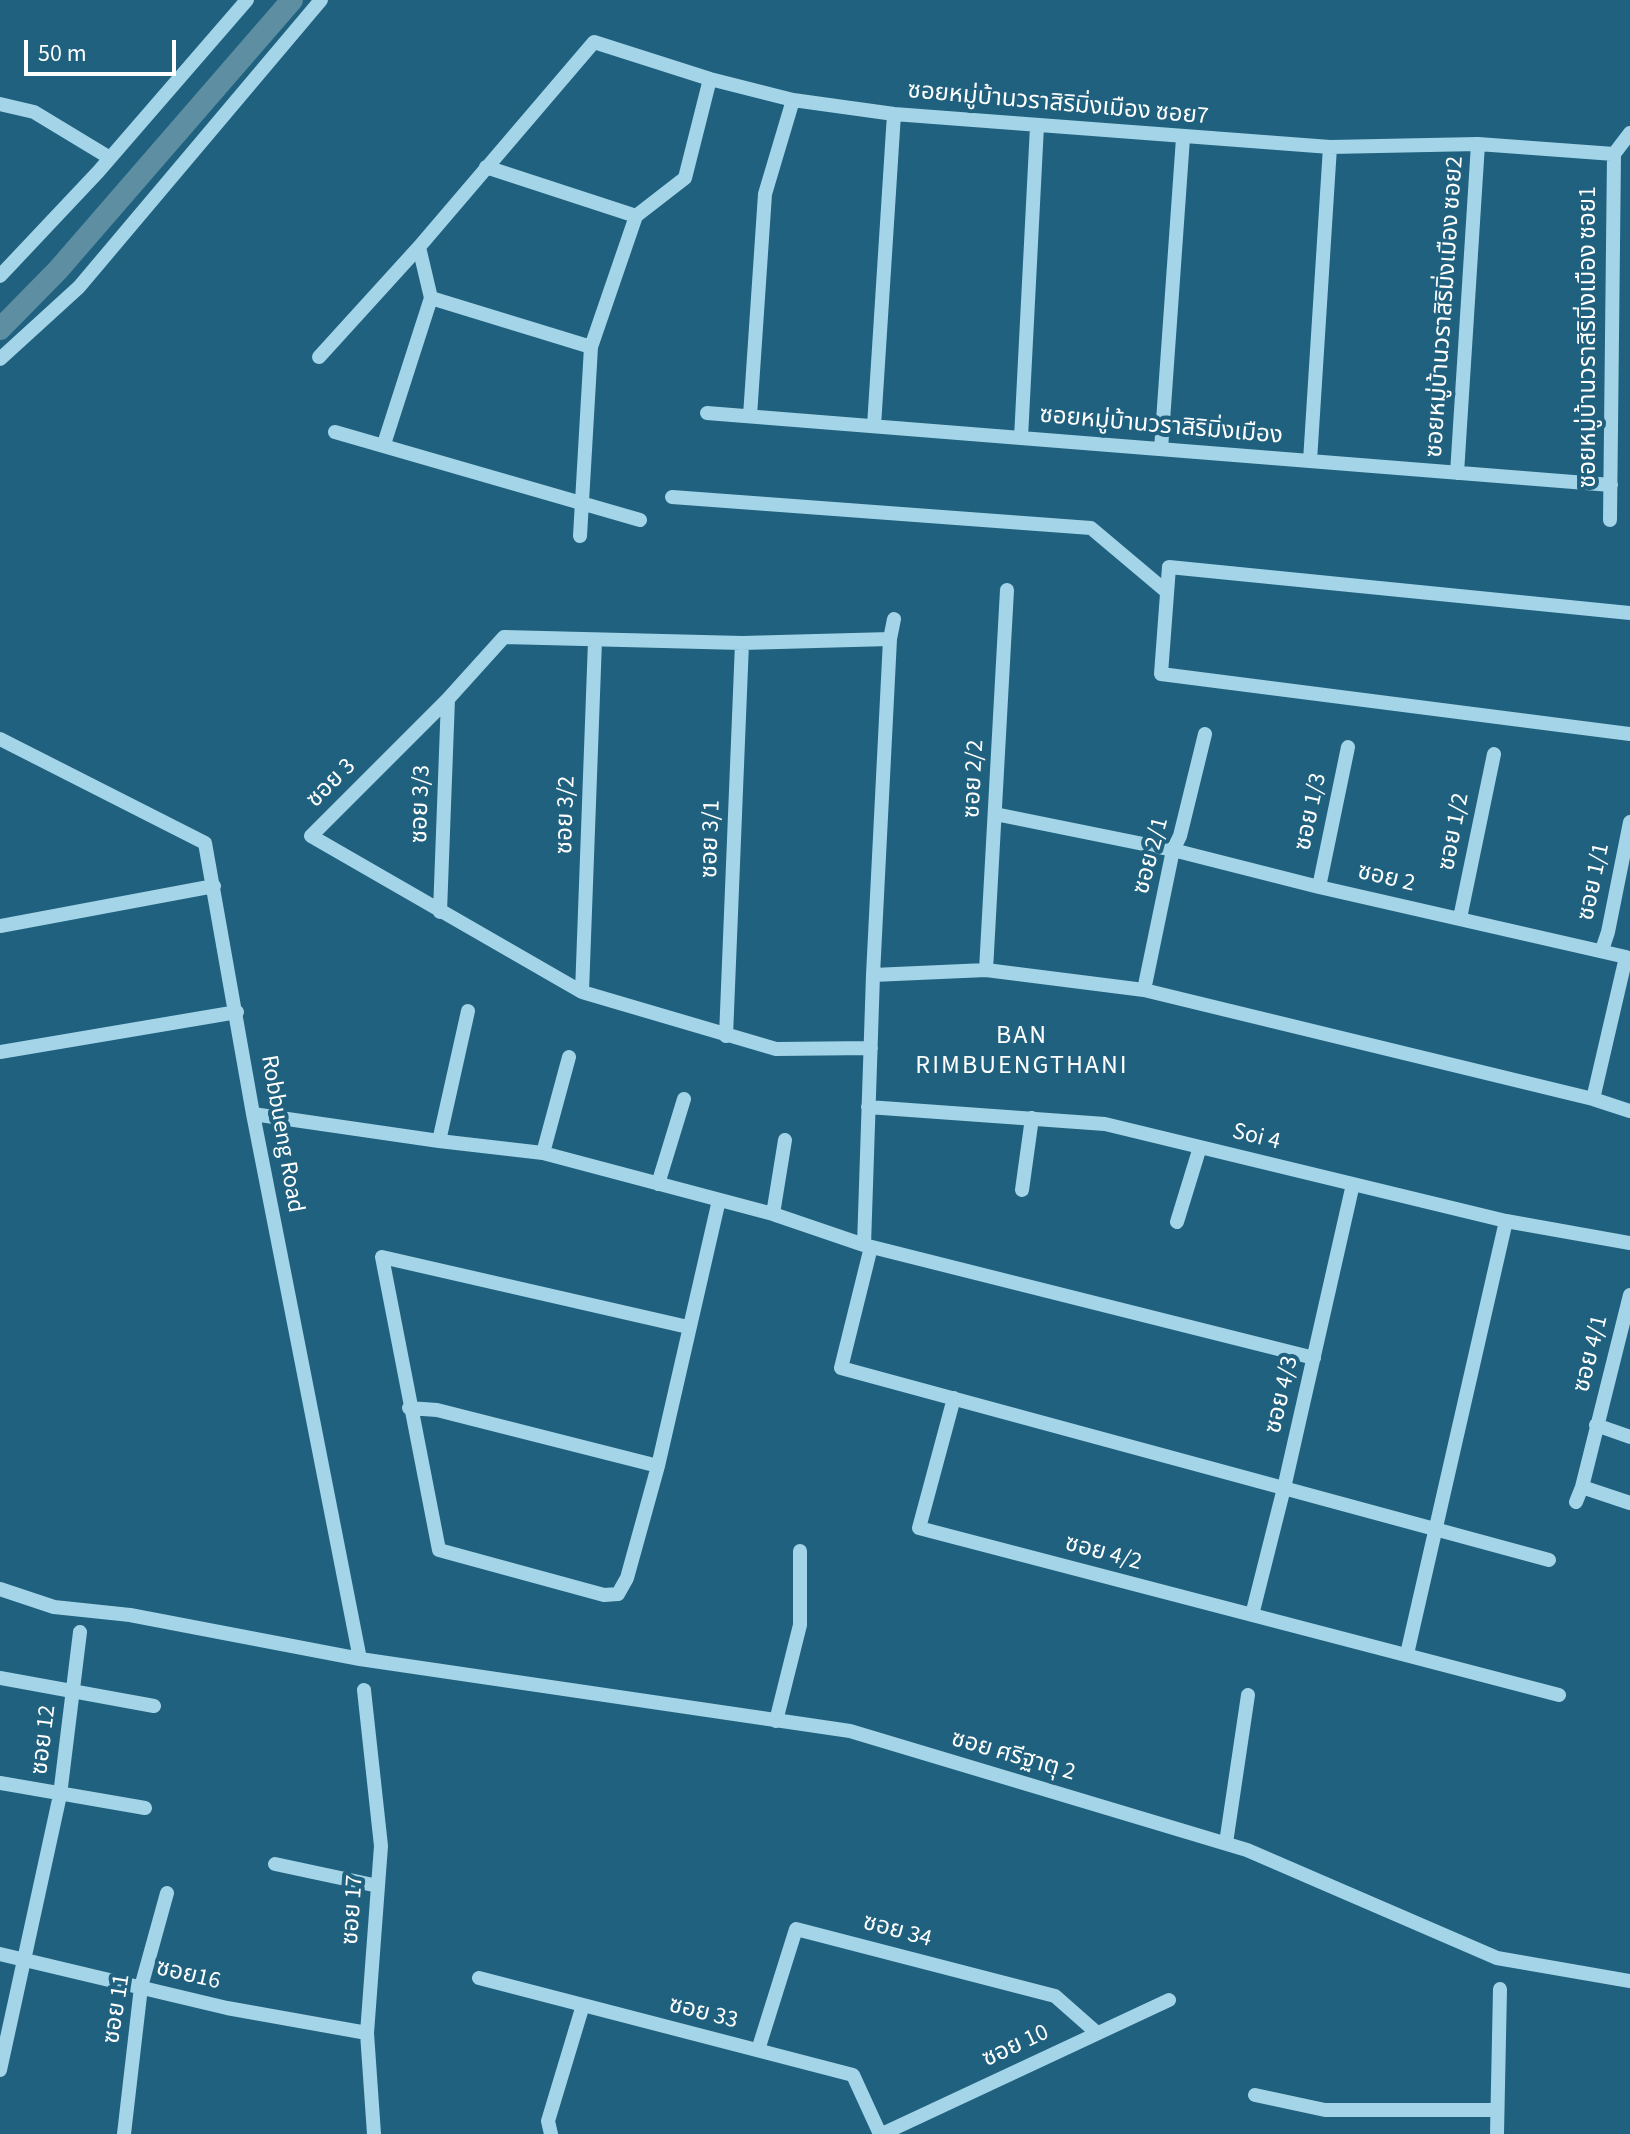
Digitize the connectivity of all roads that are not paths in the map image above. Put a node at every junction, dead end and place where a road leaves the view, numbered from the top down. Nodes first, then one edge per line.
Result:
1 (247, 0) edge
2 (321, 0) edge
3 (710, 79) junction
4 (793, 100) junction
5 (0, 104) edge
6 (894, 114) junction
7 (1037, 126) junction
8 (1630, 133) edge
9 (1183, 138) junction
10 (1478, 144) junction
11 (1330, 147) junction
12 (1614, 154) junction
13 (110, 158) junction
14 (486, 167) junction
15 (636, 216) junction
16 (419, 247) junction
17 (0, 276) edge
18 (431, 298) junction
19 (591, 347) junction
20 (319, 357) dead end
21 (0, 359) edge
22 (707, 413) dead end
23 (750, 416) junction
24 (874, 426) junction
25 (335, 432) dead end
26 (1021, 438) junction
27 (384, 444) junction
28 (1161, 449) junction
29 (1310, 461) junction
30 (1457, 473) junction
31 (1611, 485) junction
32 (672, 497) dead end
33 (582, 502) junction
34 (640, 520) dead end
35 (1610, 520) dead end
36 (580, 536) dead end
37 (1007, 590) dead end
38 (1167, 592) junction
39 (1630, 613) edge
40 (894, 619) dead end
41 (890, 639) junction
42 (595, 641) junction
43 (742, 643) junction
44 (448, 699) junction
45 (1205, 734) dead end
46 (1630, 734) edge
47 (0, 739) edge
48 (1348, 747) dead end
49 (1494, 754) dead end
50 (995, 814) junction
51 (1630, 822) edge
52 (1173, 850) junction
53 (214, 886) junction
54 (1319, 887) junction
55 (440, 912) junction
56 (1460, 918) junction
57 (0, 926) edge
58 (1602, 950) junction
59 (986, 970) junction
60 (873, 975) junction
61 (1144, 990) junction
62 (582, 992) junction
63 (468, 1011) dead end
64 (237, 1012) junction
65 (726, 1036) junction
66 (871, 1048) junction
67 (0, 1052) edge
68 (569, 1057) dead end
69 (684, 1099) dead end
70 (1593, 1099) junction
71 (868, 1107) junction
72 (1630, 1111) edge
73 (253, 1114) junction
74 (1032, 1118) junction
75 (785, 1140) dead end
76 (439, 1141) junction
77 (1200, 1147) junction
78 (543, 1153) junction
79 (658, 1184) junction
80 (1353, 1184) junction
81 (1022, 1190) dead end
82 (719, 1200) junction
83 (773, 1214) junction
84 (1506, 1221) junction
85 (1177, 1222) dead end
86 (1630, 1243) edge
87 (868, 1246) junction
88 (1630, 1295) edge
89 (688, 1327) junction
90 (1314, 1358) junction
91 (954, 1398) junction
92 (409, 1408) junction
93 (1596, 1425) junction
94 (1630, 1437) edge
95 (658, 1466) junction
96 (1582, 1487) junction
97 (1284, 1488) junction
98 (1576, 1502) dead end
99 (1630, 1503) edge
100 (1436, 1530) junction
101 (800, 1551) dead end
102 (1549, 1560) dead end
103 (0, 1589) edge
104 (1252, 1615) junction
105 (80, 1632) dead end
106 (1407, 1654) junction
107 (360, 1659) junction
108 (0, 1678) edge
109 (364, 1690) dead end
110 (73, 1691) junction
111 (1248, 1695) dead end
112 (1559, 1695) dead end
113 (154, 1706) dead end
114 (776, 1721) junction
115 (0, 1783) edge
116 (60, 1795) junction
117 (145, 1808) dead end
118 (1226, 1843) junction
119 (275, 1864) dead end
120 (378, 1886) junction
121 (167, 1893) dead end
122 (0, 1954) edge
123 (26, 1961) junction
124 (479, 1978) dead end
125 (1630, 1981) edge
126 (141, 1987) junction
127 (1500, 1989) dead end
128 (1169, 2000) dead end
129 (583, 2005) junction
130 (367, 2033) junction
131 (1097, 2033) junction
132 (758, 2050) junction
133 (0, 2070) edge
134 (1255, 2095) dead end
135 (1497, 2110) junction
136 (124, 2134) edge
137 (374, 2134) edge
138 (551, 2134) edge
139 (881, 2134) edge
140 (1497, 2134) edge

1 - 13 street
2 - 21 street
3 - 4 street
3 - 14 street
3 - 15 street
4 - 6 street, ซอยหมู่บ้านวราสิริมิ่งเมือง ซอย7
4 - 23 street
5 - 13 street
6 - 7 street, ซอยหมู่บ้านวราสิริมิ่งเมือง ซอย7
6 - 24 street
7 - 9 street, ซอยหมู่บ้านวราสิริมิ่งเมือง ซอย7
7 - 26 street
8 - 12 street
9 - 11 street, ซอยหมู่บ้านวราสิริมิ่งเมือง ซอย7
9 - 28 street
10 - 11 street, ซอยหมู่บ้านวราสิริมิ่งเมือง ซอย7
10 - 12 street, ซอยหมู่บ้านวราสิริมิ่งเมือง ซอย7
10 - 30 street, ซอยหมู่บ้านวราสิริมิ่งเมือง ซอย2
11 - 29 street
12 - 31 street, ซอยหมู่บ้านวราสิริมิ่งเมือง ซอย1
13 - 17 street
14 - 15 street
14 - 16 street
15 - 19 street
16 - 18 street
16 - 20 street
18 - 19 street
18 - 27 street
19 - 33 street
22 - 23 street, ซอยหมู่บ้านวราสิริมิ่งเมือง
23 - 24 street, ซอยหมู่บ้านวราสิริมิ่งเมือง
24 - 26 street, ซอยหมู่บ้านวราสิริมิ่งเมือง
25 - 27 street
26 - 28 street, ซอยหมู่บ้านวราสิริมิ่งเมือง
27 - 33 street
28 - 29 street, ซอยหมู่บ้านวราสิริมิ่งเมือง
29 - 30 street, ซอยหมู่บ้านวราสิริมิ่งเมือง
30 - 31 street, ซอยหมู่บ้านวราสิริมิ่งเมือง
31 - 35 street, ซอยหมู่บ้านวราสิริมิ่งเมือง ซอย1
32 - 38 street
33 - 34 street
33 - 36 street
37 - 50 street, ซอย 2/2
38 - 39 street
38 - 46 street
40 - 41 street
41 - 43 street, ซอย 3
41 - 60 street
42 - 43 street, ซอย 3
42 - 44 street, ซอย 3
42 - 62 street, ซอย 3/2
43 - 65 street, ซอย 3/1
44 - 55 street, ซอย 3/3
44 - 55 street, ซอย 3
45 - 52 street, ซอย 2/1
47 - 53 street, Robbueng Road
48 - 54 street, ซอย 1/3
49 - 56 street, ซอย 1/2
50 - 52 street, ซอย 2
50 - 59 street, ซอย 2/2
51 - 58 street, ซอย 1/1
52 - 54 street, ซอย 2
52 - 61 street, ซอย 2/1
53 - 57 street
53 - 64 street, Robbueng Road
54 - 56 street, ซอย 2
55 - 62 street, ซอย 3
56 - 58 street, ซอย 2
58 - 70 street
59 - 60 street
59 - 61 street
60 - 66 street
61 - 70 street
62 - 65 street, ซอย 3
63 - 76 street
64 - 67 street
64 - 73 street, Robbueng Road
65 - 66 street, ซอย 3
66 - 71 street
68 - 78 street
69 - 79 street
70 - 72 street
71 - 74 street, Soi 4
71 - 87 street
73 - 76 street
73 - 107 street, Robbueng Road
74 - 77 street, Soi 4
74 - 81 street
75 - 83 street
76 - 78 street
77 - 80 street, Soi 4
77 - 85 street
78 - 79 street
79 - 82 street
80 - 84 street, Soi 4
80 - 90 street, ซอย 4/3
82 - 83 street
82 - 89 street
83 - 87 street
84 - 86 street, Soi 4
84 - 100 street
87 - 90 street
87 - 91 street
88 - 93 street, ซอย 4/1
89 - 92 street
89 - 95 street
90 - 97 street, ซอย 4/3
91 - 97 street
91 - 104 street, ซอย 4/2
92 - 95 street
92 - 95 street
93 - 94 street, ซอย 4/1
93 - 96 street, ซอย 4/1
96 - 98 street, ซอย 4/1
96 - 99 street
97 - 100 street
97 - 104 street, ซอย 4/3
100 - 102 street
100 - 106 street
101 - 114 street
103 - 107 street, ซอย ศรีฐาตุ 2
104 - 106 street, ซอย 4/2
105 - 110 street, ซอย 12
106 - 112 street, ซอย 4/2
107 - 114 street, ซอย ศรีฐาตุ 2
108 - 110 street, ซอย 12
109 - 120 street, ซอย 17
110 - 113 street, ซอย 12
110 - 116 street, ซอย 12
111 - 118 street
114 - 118 street, ซอย ศรีฐาตุ 2
115 - 116 street, ซอย 12
116 - 117 street, ซอย 12
116 - 123 street, ซอย 12
118 - 125 street, ซอย ศรีฐาตุ 2
119 - 120 street
120 - 130 street, ซอย 17
121 - 126 street, ซอย 11
122 - 123 street, ซอย16
123 - 126 street, ซอย16
123 - 133 street, ซอย 12
124 - 129 street, ซอย 33
126 - 130 street, ซอย16
126 - 136 street, ซอย 11
127 - 135 street
128 - 131 street, ซอย 10
129 - 132 street, ซอย 33
129 - 138 street
130 - 137 street, ซอย 17
131 - 132 street, ซอย 34
131 - 139 street, ซอย 10
132 - 139 street, ซอย 33
134 - 135 street
135 - 140 street

